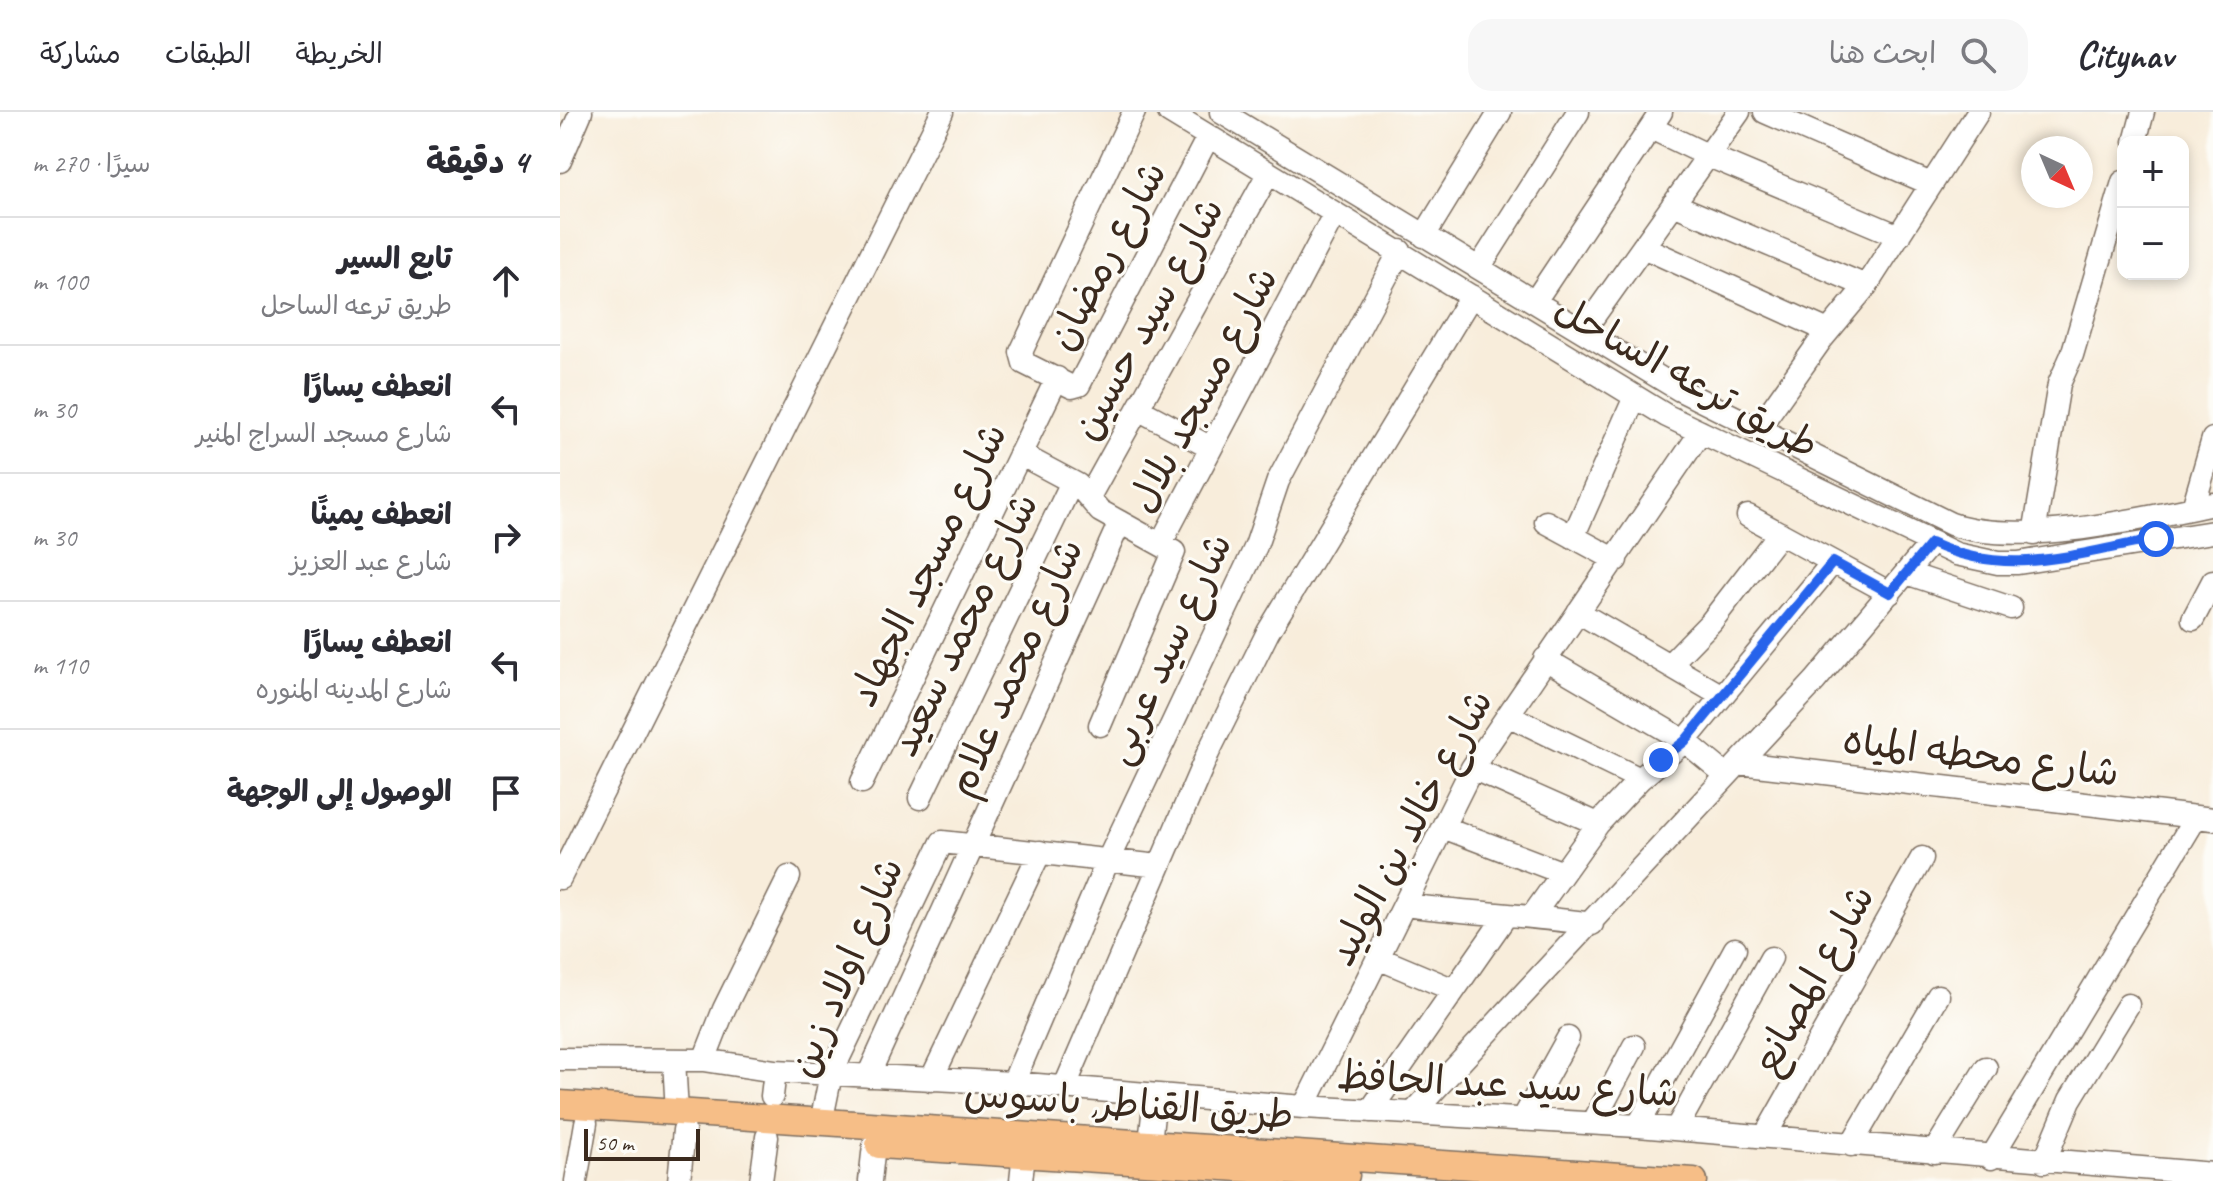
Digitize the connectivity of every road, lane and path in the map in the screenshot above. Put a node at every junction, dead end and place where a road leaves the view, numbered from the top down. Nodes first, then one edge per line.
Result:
1 (581, 112) edge
2 (942, 112) edge
3 (1134, 112) edge
4 (1169, 112) edge
5 (1500, 112) edge
6 (1578, 112) edge
7 (1739, 112) edge
8 (1765, 112) edge
9 (1978, 112) edge
10 (2143, 112) edge
11 (1233, 115) edge
12 (1656, 120) edge
13 (2137, 136) edge
14 (1208, 137) junction
15 (1709, 156) junction
16 (560, 161) edge
17 (1268, 174) junction
18 (1931, 184) junction
19 (2117, 202) edge
20 (1673, 204) junction
21 (1335, 213) junction
22 (1424, 236) junction
23 (1899, 236) junction
24 (1643, 247) junction
25 (1400, 251) junction
26 (1479, 268) junction
27 (1866, 286) junction
28 (1471, 296) junction
29 (1535, 301) junction
30 (1584, 330) junction
31 (1828, 331) junction
32 (1057, 378) junction
33 (1635, 397) junction
34 (1138, 409) junction
35 (1758, 429) junction
36 (1701, 432) junction
37 (2213, 439) edge
38 (1211, 448) junction
39 (1020, 454) junction
40 (1080, 489) junction
41 (2203, 506) edge
42 (1748, 516) dead end
43 (1120, 522) junction
44 (1546, 522) dead end
45 (2213, 532) edge
46 (1780, 533) junction
47 (2034, 534) junction
48 (1573, 537) junction
49 (1161, 543) junction
50 (1931, 543) junction
51 (1616, 560) junction
52 (1833, 562) junction
53 (1906, 573) junction
54 (2213, 581) edge
55 (1890, 593) junction
56 (2011, 608) dead end
57 (1578, 612) junction
58 (2193, 619) dead end
59 (1545, 659) junction
60 (1669, 665) junction
61 (1722, 696) junction
62 (1508, 715) junction
63 (1100, 725) dead end
64 (1685, 741) junction
65 (1472, 768) junction
66 (1733, 769) junction
67 (1640, 779) junction
68 (862, 782) dead end
69 (920, 798) dead end
70 (2204, 818) edge
71 (1598, 824) junction
72 (1443, 827) junction
73 (974, 843) junction
74 (1040, 852) junction
75 (1922, 858) dead end
76 (1108, 860) junction
77 (1159, 866) junction
78 (1563, 873) junction
79 (789, 877) dead end
80 (560, 878) edge
81 (1405, 905) junction
82 (1533, 915) junction
83 (1505, 917) junction
84 (1592, 924) junction
85 (1735, 949) dead end
86 (1378, 958) junction
87 (1771, 958) dead end
88 (1454, 990) junction
89 (1938, 996) dead end
90 (2128, 1005) dead end
91 (1568, 1038) dead end
92 (1634, 1046) dead end
93 (560, 1059) edge
94 (674, 1060) junction
95 (704, 1060) junction
96 (1986, 1068) dead end
97 (775, 1071) junction
98 (831, 1074) junction
99 (868, 1076) junction
100 (931, 1080) junction
101 (1013, 1083) junction
102 (1065, 1086) junction
103 (772, 1096) dead end
104 (1155, 1096) junction
105 (560, 1104) edge
106 (1304, 1107) junction
107 (1370, 1111) junction
108 (1413, 1113) junction
109 (1523, 1119) junction
110 (560, 1121) edge
111 (681, 1121) junction
112 (586, 1123) junction
113 (821, 1123) junction
114 (1593, 1123) junction
115 (1638, 1126) junction
116 (1676, 1129) junction
117 (1765, 1136) junction
118 (767, 1137) junction
119 (1150, 1143) junction
120 (874, 1145) junction
121 (1851, 1145) junction
122 (1934, 1152) junction
123 (1024, 1154) junction
124 (1991, 1158) junction
125 (2057, 1169) edge
126 (2213, 1174) edge
127 (576, 1181) edge
128 (679, 1181) edge
129 (761, 1181) edge
130 (870, 1181) edge
131 (1021, 1181) edge
132 (1438, 1181) edge
133 (1694, 1181) edge

1 - 16 street
2 - 80 street
3 - 32 street
4 - 14 street, طريق ترعه الساحل
5 - 22 street
6 - 26 street
7 - 15 street
8 - 18 street
9 - 18 street
10 - 13 street
11 - 22 street, طريق ترعه الساحل
12 - 15 street
12 - 29 street
14 - 17 street, طريق ترعه الساحل
14 - 32 street, شارع رمضان
15 - 20 street
15 - 23 street
17 - 21 street, طريق ترعه الساحل
17 - 34 street, شارع سيد حسين
18 - 23 street
19 - 47 street
20 - 24 street
20 - 27 street
21 - 25 street, طريق ترعه الساحل
21 - 38 street, شارع مسجد بلال
22 - 26 street, طريق ترعه الساحل
23 - 27 street
24 - 30 street
24 - 31 street
25 - 28 street, طريق ترعه الساحل
25 - 76 street, شارع سيد عربى
26 - 29 street, طريق ترعه الساحل
27 - 31 street
28 - 33 street, طريق ترعه الساحل
28 - 77 street
29 - 30 street, طريق ترعه الساحل
30 - 35 street, طريق ترعه الساحل
31 - 35 street
32 - 39 street, شارع مسجد الجهاد
33 - 36 street, طريق ترعه الساحل
33 - 48 street
34 - 38 street
34 - 40 street, شارع سيد حسين
35 - 47 street, طريق ترعه الساحل
36 - 50 street, طريق ترعه الساحل
36 - 51 street, شارع خالد بن الوليد
37 - 41 street
38 - 49 street, شارع مسجد بلال
39 - 40 street, شارع محمد سعيد
39 - 68 street, شارع مسجد الجهاد
40 - 43 street
40 - 69 street, شارع محمد سعيد
41 - 47 street, طريق ترعه الساحل
42 - 46 street
43 - 49 street
43 - 73 street, شارع محمد علام
44 - 48 street
45 - 50 street, طريق ترعه الساحل
46 - 52 street
46 - 60 street
48 - 51 street
49 - 63 street, شارع مسجد بلال
50 - 53 street
51 - 57 street, شارع خالد بن الوليد
52 - 55 street
52 - 61 street
53 - 55 street
53 - 56 street
54 - 58 street
55 - 66 street
57 - 59 street, شارع خالد بن الوليد
57 - 60 street
59 - 62 street, شارع خالد بن الوليد
59 - 64 street
60 - 61 street
61 - 64 street
62 - 65 street, شارع خالد بن الوليد
62 - 67 street
64 - 66 street
64 - 67 street
65 - 71 street
65 - 72 street, شارع خالد بن الوليد
66 - 70 street, شارع محطه المياه
66 - 84 street
67 - 71 street
70 - 124 street
71 - 78 street
72 - 78 street
72 - 81 street, شارع خالد بن الوليد
73 - 74 street
73 - 98 street, شارع اولاد زين
73 - 99 street, شارع محمد علام
74 - 76 street
74 - 100 street
75 - 117 street, شارع المصانع
76 - 77 street
76 - 101 street, شارع سيد عربى
77 - 102 street
78 - 82 street
79 - 95 street
81 - 83 street
81 - 86 street, شارع خالد بن الوليد
82 - 83 street
82 - 84 street
83 - 88 street
84 - 108 street
85 - 115 street
86 - 88 street
86 - 106 street, شارع خالد بن الوليد
87 - 116 street
88 - 107 street
89 - 121 street
90 - 125 street
91 - 109 street
92 - 114 street
93 - 94 street, شارع سيد عبد الحافظ
94 - 95 street, شارع سيد عبد الحافظ
94 - 111 street
95 - 97 street, شارع سيد عبد الحافظ
96 - 122 street
97 - 98 street, شارع سيد عبد الحافظ
97 - 103 street
98 - 99 street, شارع سيد عبد الحافظ
98 - 113 street, شارع اولاد زين
99 - 100 street, شارع سيد عبد الحافظ
100 - 101 street, شارع سيد عبد الحافظ
101 - 102 street, شارع سيد عبد الحافظ
102 - 104 street, شارع سيد عبد الحافظ
104 - 106 street, شارع سيد عبد الحافظ
104 - 119 street
105 - 111 main road, طريق القناطر, باسوس
106 - 107 street, شارع سيد عبد الحافظ
107 - 108 street, شارع سيد عبد الحافظ
108 - 109 street, شارع سيد عبد الحافظ
109 - 114 street, شارع سيد عبد الحافظ
110 - 112 main road, طريق القناطر, باسوس
111 - 112 main road, طريق القناطر, باسوس
111 - 113 main road, طريق القناطر, باسوس
111 - 118 main road, طريق القناطر, باسوس
111 - 128 street
112 - 127 street
113 - 119 main road, طريق القناطر, باسوس
114 - 115 street, شارع سيد عبد الحافظ
115 - 116 street, شارع سيد عبد الحافظ
116 - 117 street, شارع سيد عبد الحافظ
117 - 121 street, شارع سيد عبد الحافظ
118 - 120 main road, طريق القناطر, باسوس
118 - 129 street
119 - 133 main road, طريق القناطر, باسوس
120 - 123 main road, طريق القناطر, باسوس
120 - 130 street
121 - 122 street, شارع سيد عبد الحافظ
122 - 124 street, شارع سيد عبد الحافظ
123 - 131 street
123 - 132 main road, طريق القناطر, باسوس
124 - 125 street, شارع سيد عبد الحافظ
125 - 126 street, شارع سيد عبد الحافظ

